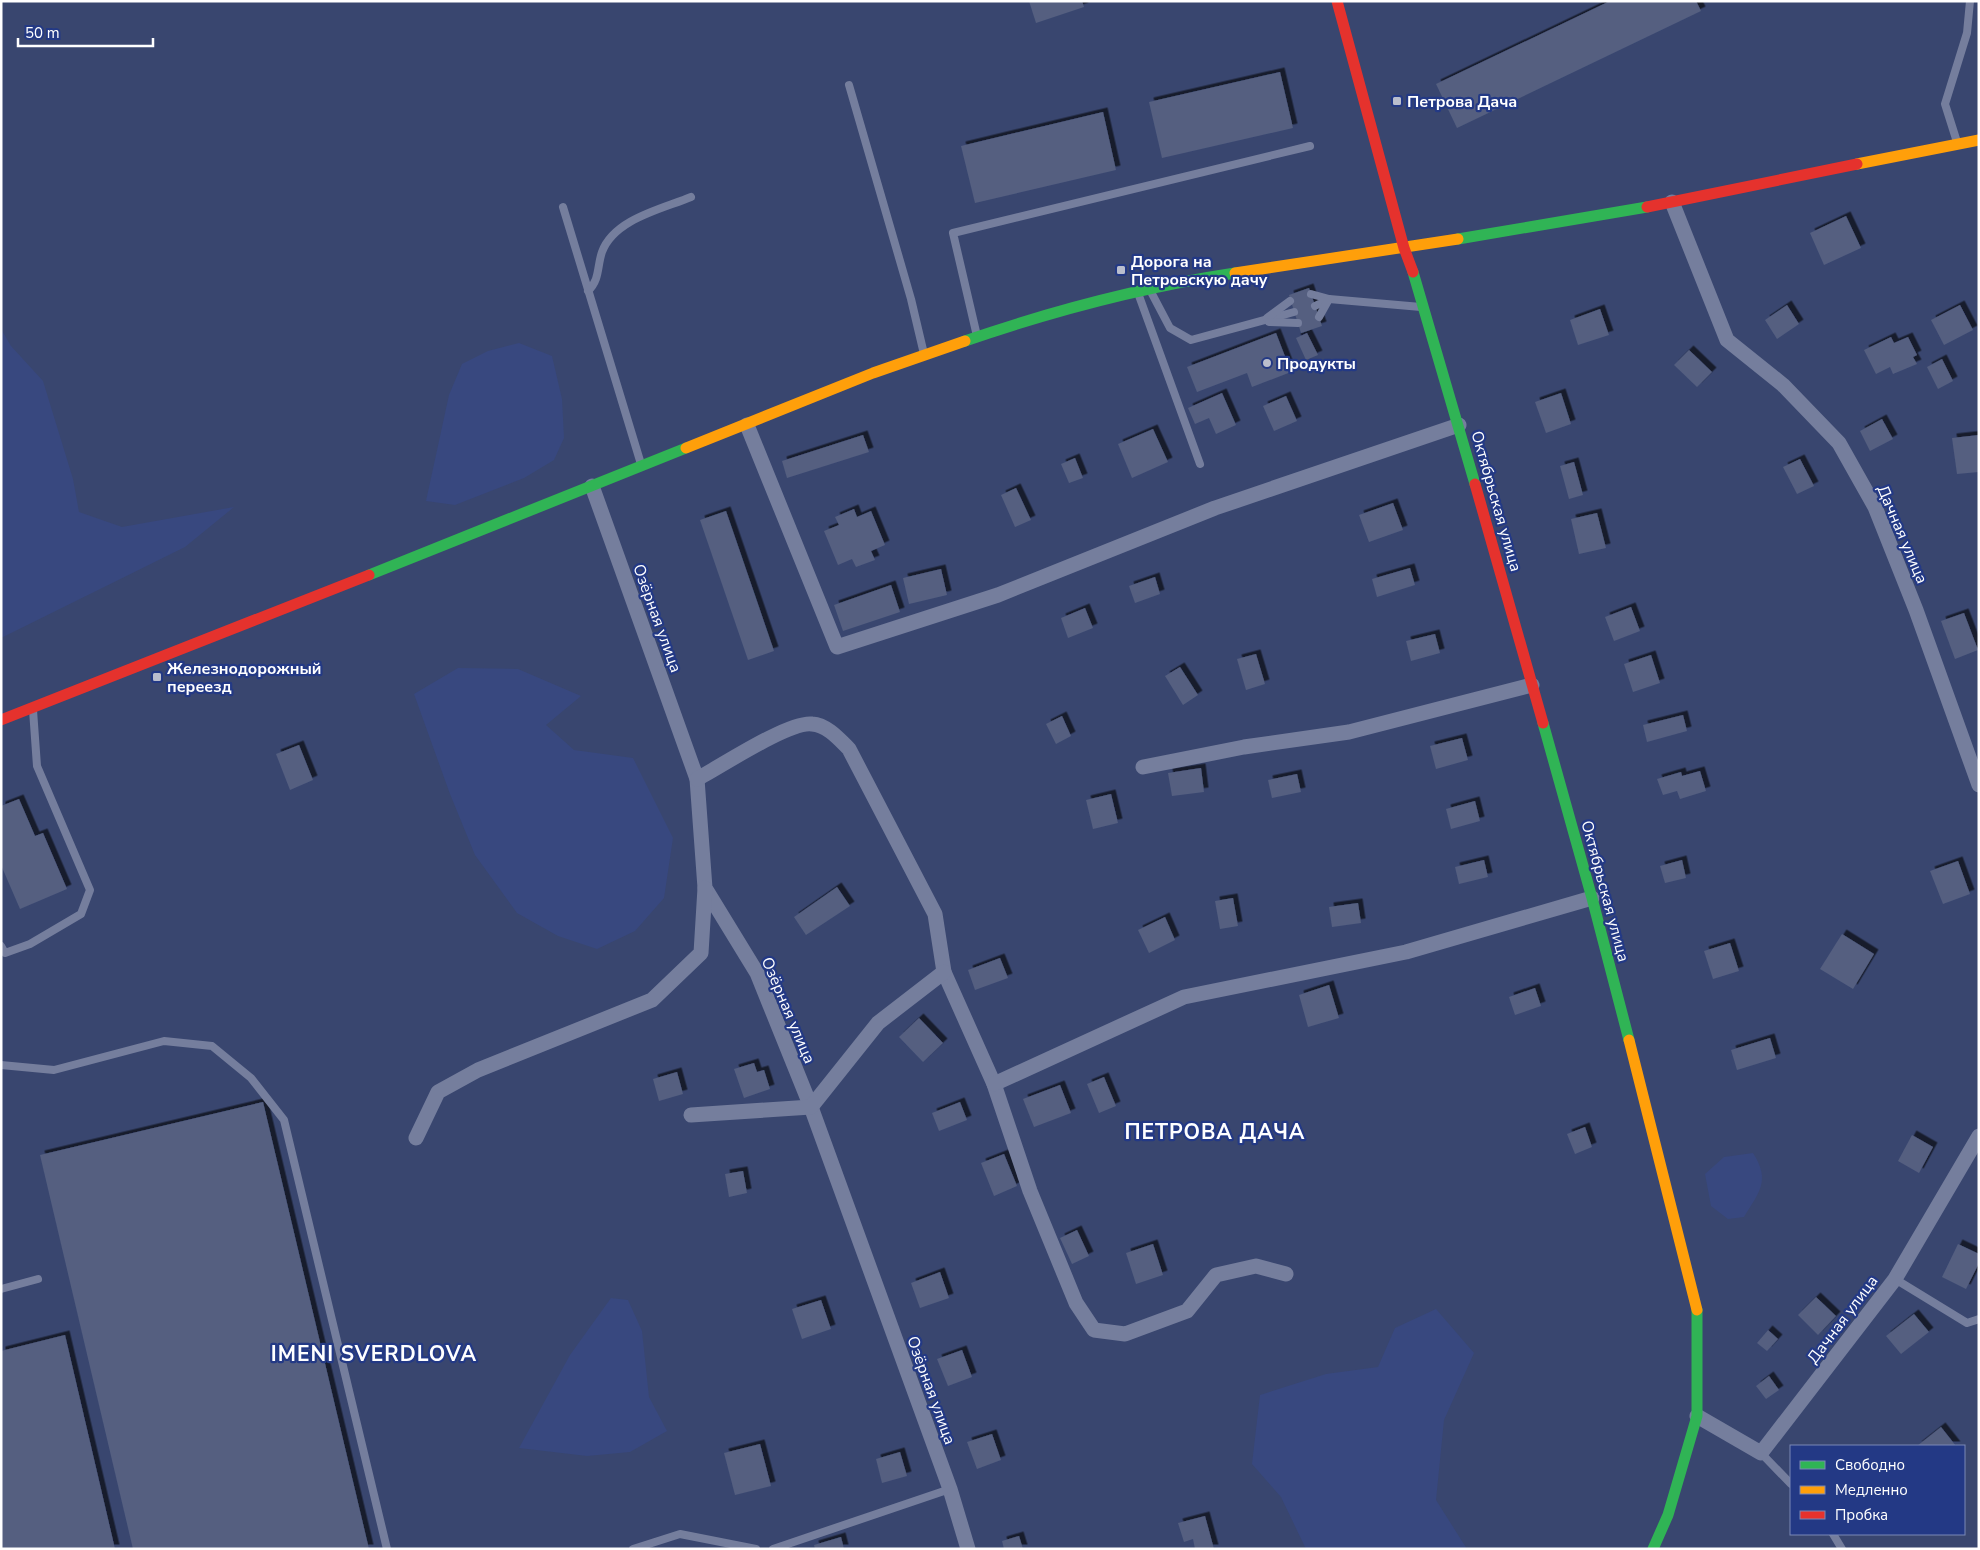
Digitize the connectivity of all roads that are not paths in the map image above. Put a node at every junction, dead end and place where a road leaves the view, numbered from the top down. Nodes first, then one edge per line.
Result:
1 (1337, 1) edge
2 (1970, 1) edge
3 (849, 85) dead end
4 (1979, 140) edge
5 (1957, 144) junction
6 (1310, 146) dead end
7 (691, 197) dead end
8 (1672, 202) junction
9 (562, 207) dead end
10 (1404, 248) junction
11 (1149, 288) junction
12 (588, 291) junction
13 (1138, 291) junction
14 (1311, 294) dead end
15 (1329, 299) junction
16 (1290, 301) dead end
17 (1315, 306) dead end
18 (1424, 308) junction
19 (1294, 312) dead end
20 (1318, 316) dead end
21 (1262, 322) junction
22 (1298, 323) dead end
23 (977, 336) junction
24 (924, 354) junction
25 (747, 425) junction
26 (1459, 425) junction
27 (1200, 464) dead end
28 (642, 465) junction
29 (592, 486) junction
30 (1532, 684) junction
31 (33, 707) junction
32 (1, 720) edge
33 (1143, 767) dead end
34 (697, 780) junction
35 (1978, 781) edge
36 (705, 888) junction
37 (1592, 898) junction
38 (1, 946) edge
39 (944, 972) junction
40 (1, 1065) edge
41 (994, 1084) junction
42 (811, 1107) junction
43 (691, 1115) dead end
44 (1979, 1136) edge
45 (416, 1138) dead end
46 (1286, 1274) dead end
47 (38, 1279) dead end
48 (1895, 1279) junction
49 (1, 1289) edge
50 (1979, 1319) edge
51 (1697, 1416) junction
52 (1761, 1453) junction
53 (1790, 1483) edge
54 (950, 1489) junction
55 (1834, 1535) edge
56 (387, 1549) edge
57 (633, 1549) edge
58 (756, 1549) edge
59 (773, 1549) edge
60 (968, 1549) edge
61 (1653, 1549) edge
62 (1842, 1549) edge

1 - 10 street, Октябрьская улица
2 - 5 lane
3 - 24 lane
4 - 5 street
5 - 8 street
6 - 23 lane
7 - 12 lane
8 - 10 street
8 - 35 street, Дачная улица
9 - 12 lane
10 - 11 street
10 - 18 street, Октябрьская улица
11 - 13 street
11 - 21 lane
12 - 28 lane
13 - 23 street
13 - 27 lane
14 - 15 lane
15 - 17 lane
15 - 18 lane
15 - 20 lane
16 - 21 lane
18 - 26 street, Октябрьская улица
19 - 21 lane
21 - 22 lane
23 - 24 street
24 - 25 street
25 - 26 street
25 - 28 street
26 - 30 street, Октябрьская улица
28 - 29 street
29 - 31 street
29 - 34 street, Озёрная улица
30 - 33 street
30 - 37 street, Октябрьская улица
31 - 32 street
31 - 38 lane
34 - 36 street, Озёрная улица
34 - 39 street
36 - 42 street, Озёрная улица
36 - 45 street
37 - 41 street
37 - 51 street, Октябрьская улица
39 - 41 street
39 - 42 street
40 - 56 lane
41 - 46 street
42 - 43 street
42 - 54 street, Озёрная улица
44 - 48 street, Дачная улица
47 - 49 lane
48 - 50 lane
48 - 52 street, Дачная улица
51 - 52 street
51 - 61 street, Октябрьская улица
52 - 53 lane
54 - 59 lane
54 - 60 street, Озёрная улица
55 - 62 lane
57 - 58 lane

